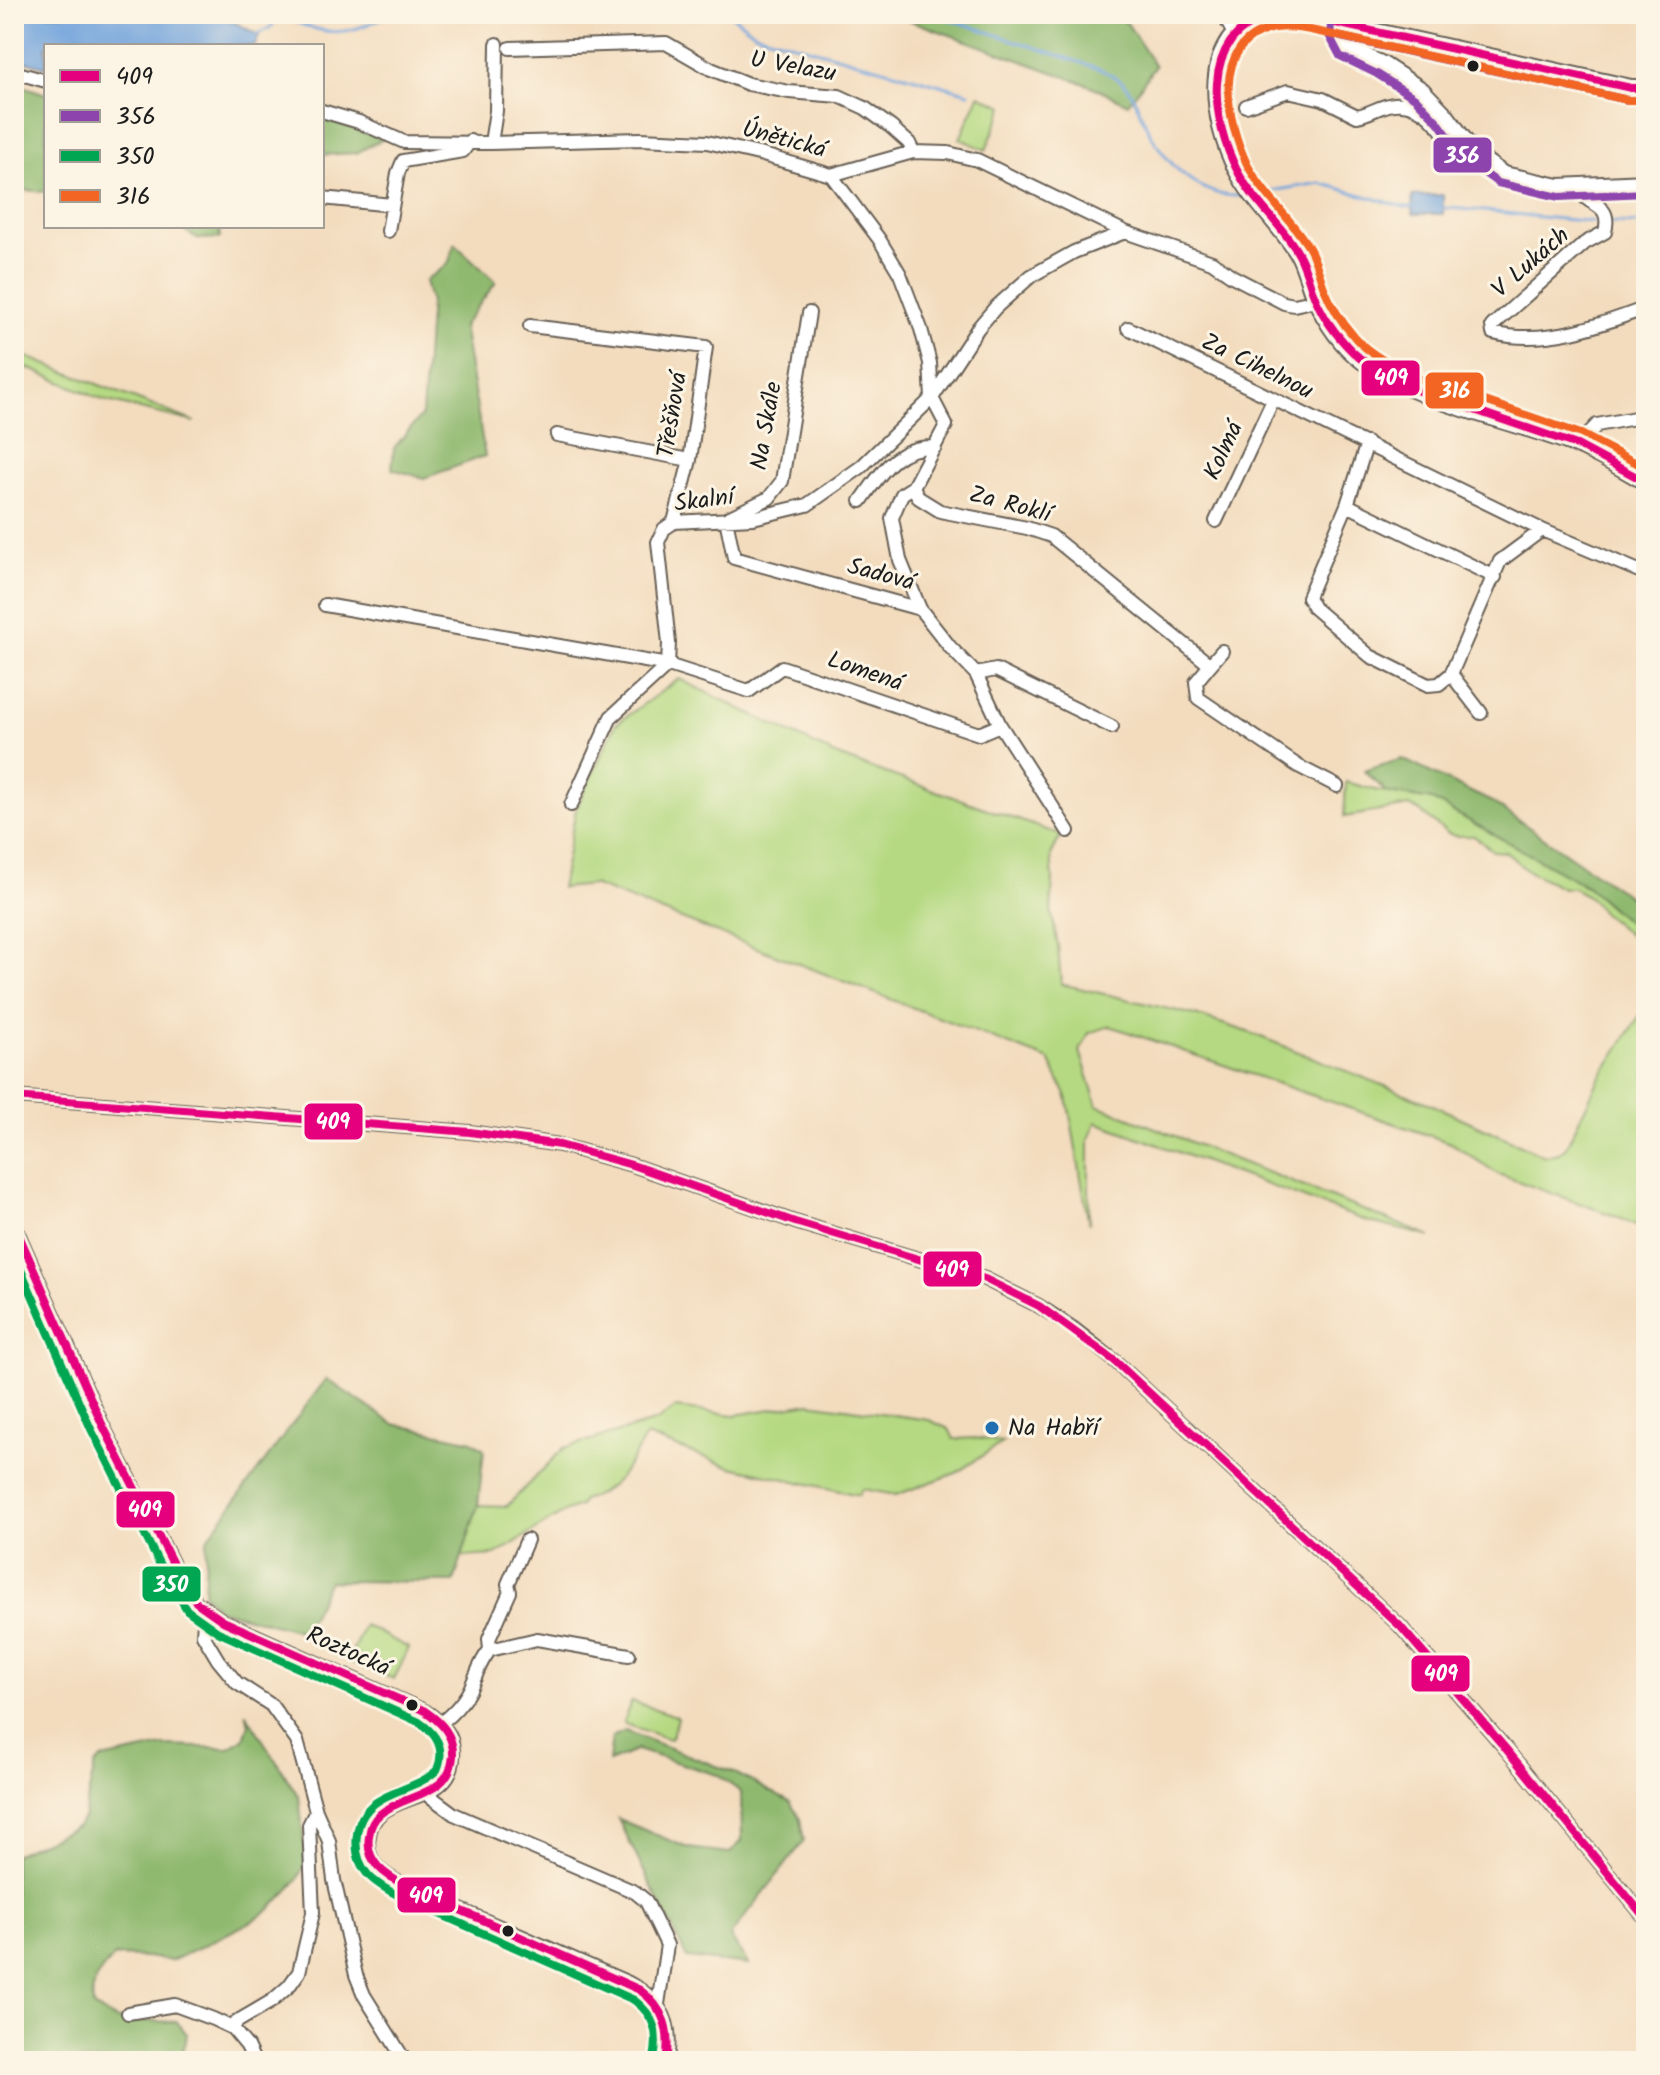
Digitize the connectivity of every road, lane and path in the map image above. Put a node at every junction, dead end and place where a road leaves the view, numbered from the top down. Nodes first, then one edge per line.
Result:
1 (1223, 14) edge
2 (1286, 15) edge
3 (1343, 25) junction
4 (1234, 34) junction
5 (497, 44) dead end
6 (510, 48) dead end
7 (14, 72) edge
8 (44, 80) edge
9 (1646, 88) edge
10 (1246, 106) dead end
11 (324, 112) edge
12 (470, 141) junction
13 (491, 143) junction
14 (913, 152) junction
15 (1485, 162) junction
16 (831, 175) junction
17 (1646, 181) edge
18 (1576, 185) junction
19 (324, 198) edge
20 (392, 205) junction
21 (388, 231) dead end
22 (1125, 232) junction
23 (1317, 300) junction
24 (1646, 308) edge
25 (809, 313) dead end
26 (530, 326) dead end
27 (1128, 328) dead end
28 (932, 398) junction
29 (1273, 400) junction
30 (1646, 416) edge
31 (557, 435) dead end
32 (1367, 443) junction
33 (1577, 446) junction
34 (935, 447) junction
35 (690, 460) junction
36 (1646, 482) edge
37 (913, 487) junction
38 (861, 501) dead end
39 (1347, 505) junction
40 (726, 519) junction
41 (1216, 521) dead end
42 (674, 522) junction
43 (1542, 530) junction
44 (1646, 574) edge
45 (1495, 577) junction
46 (325, 605) dead end
47 (920, 609) junction
48 (1222, 651) dead end
49 (668, 665) junction
50 (1210, 665) junction
51 (976, 674) junction
52 (1451, 674) junction
53 (1481, 713) dead end
54 (1000, 725) junction
55 (1112, 727) dead end
56 (1337, 786) dead end
57 (571, 805) dead end
58 (1068, 831) dead end
59 (14, 1097) edge
60 (14, 1224) edge
61 (527, 1540) dead end
62 (205, 1608) junction
63 (490, 1650) junction
64 (629, 1655) dead end
65 (441, 1723) junction
66 (427, 1794) junction
67 (316, 1811) junction
68 (1646, 1919) edge
69 (658, 2004) junction
70 (128, 2013) dead end
71 (232, 2028) junction
72 (254, 2061) edge
73 (405, 2061) edge
74 (666, 2061) edge

1 - 4 street
2 - 3 main road
2 - 4 main road
3 - 9 main road
3 - 15 street
4 - 23 main road
5 - 13 street
6 - 14 street, U Velazu
7 - 8 street
10 - 15 street
11 - 12 street, Únětická
12 - 13 street, Únětická
12 - 20 street
13 - 16 street, Únětická
14 - 16 street, Únětická
14 - 22 street, Únětická
15 - 18 street
16 - 28 street
17 - 18 street
18 - 24 street, V Lukách
19 - 20 street
20 - 21 street
22 - 23 street, Únětická
22 - 28 street, Skalní
23 - 33 main road
25 - 40 street, Na Skále
26 - 35 street, Třešňová
27 - 29 street, Za Cihelnou
28 - 34 street
28 - 40 street, Skalní
29 - 32 street, Za Cihelnou
29 - 41 street, Kolmá
30 - 33 street
31 - 35 street
32 - 39 street
32 - 43 street, Za Cihelnou
33 - 36 main road
34 - 37 street
34 - 38 street
35 - 42 street, Třešňová
37 - 47 street
37 - 50 street, Za Roklí
39 - 45 street
39 - 52 street
40 - 42 street, Skalní
40 - 47 street, Sadová
42 - 49 street, Skalní
43 - 44 street, Za Cihelnou
43 - 45 street
45 - 52 street
46 - 49 street
47 - 51 street, Sadová
48 - 50 street
49 - 54 street, Lomená
49 - 57 street
50 - 56 street
51 - 54 street
51 - 55 street
52 - 53 street
54 - 58 street
59 - 68 street
60 - 62 street, Roztocká
61 - 63 street
62 - 65 street, Roztocká
62 - 67 street
63 - 64 street
63 - 65 street
65 - 66 street
66 - 69 street
66 - 69 street
67 - 71 street
67 - 73 street
69 - 74 street
70 - 71 street
71 - 72 street

